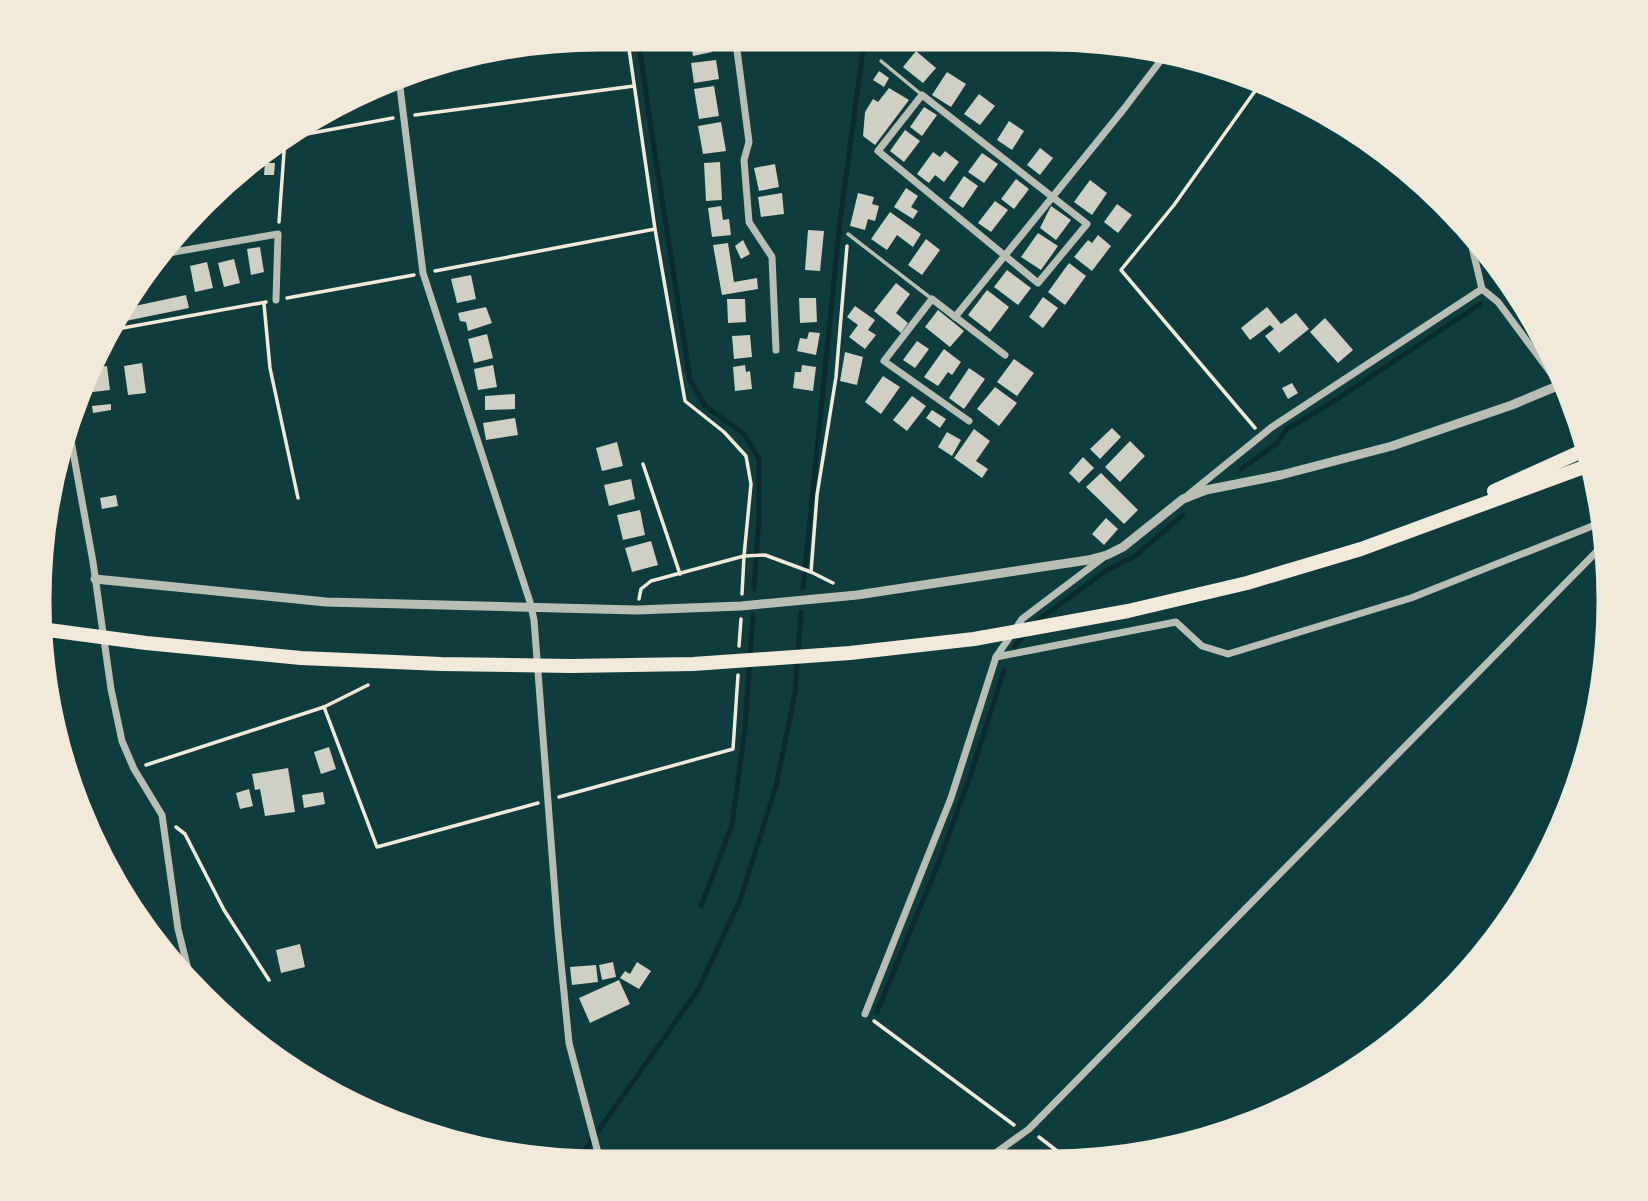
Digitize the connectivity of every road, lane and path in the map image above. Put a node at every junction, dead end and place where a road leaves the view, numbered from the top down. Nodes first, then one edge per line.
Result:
1 (629, 47) edge
2 (737, 47) edge
3 (1162, 59) edge
4 (881, 61) dead end
5 (400, 85) edge
6 (634, 86) junction
7 (1257, 88) edge
8 (922, 95) junction
9 (403, 116) junction
10 (305, 132) edge
11 (283, 147) edge
12 (1052, 197) junction
13 (655, 229) junction
14 (278, 233) junction
15 (848, 234) joint
16 (1472, 247) edge
17 (172, 252) edge
18 (1004, 256) junction
19 (423, 273) junction
20 (1482, 289) junction
21 (932, 299) junction
22 (276, 300) dead end
23 (264, 302) dead end
24 (955, 317) junction
25 (776, 349) dead end
26 (1005, 355) dead end
27 (1549, 366) edge
28 (1558, 386) edge
29 (969, 421) dead end
30 (1261, 435) junction
31 (71, 441) edge
32 (1580, 452) edge
33 (643, 464) dead end
34 (1584, 467) edge
35 (298, 498) dead end
36 (1183, 499) junction
37 (1595, 525) edge
38 (1361, 549) junction
39 (1598, 550) edge
40 (1107, 555) junction
41 (810, 572) junction
42 (680, 574) dead end
43 (95, 579) junction
44 (857, 595) junction
45 (531, 608) junction
46 (48, 630) edge
47 (996, 657) junction
48 (368, 685) dead end
49 (324, 707) junction
50 (134, 769) junction
51 (548, 800) junction
52 (162, 815) junction
53 (188, 968) edge
54 (269, 980) dead end
55 (865, 1014) joint
56 (1027, 1131) junction
57 (598, 1154) edge
58 (994, 1154) edge
59 (1059, 1154) edge

1 - 6 path
2 - 25 street
3 - 12 street
4 - 8 lane
5 - 9 street
6 - 9 path
6 - 13 path
7 - 30 path
8 - 12 street
8 - 18 street
9 - 10 path
9 - 19 street
11 - 14 path
12 - 18 street
12 - 18 street
13 - 19 path
13 - 41 path
14 - 17 street
14 - 22 street
15 - 21 lane
15 - 41 path
16 - 20 street
18 - 24 street
19 - 45 street
20 - 27 street
20 - 30 street
21 - 24 street
21 - 29 street
23 - 35 path
24 - 26 street
28 - 36 street
30 - 36 street
31 - 43 street
32 - 38 highway
33 - 42 path
34 - 38 highway
36 - 40 street
37 - 47 street
38 - 46 highway
39 - 56 street
40 - 44 street
40 - 47 street
41 - 44 path
43 - 45 street
43 - 50 street
44 - 45 street
45 - 51 street
47 - 55 street
48 - 49 path
49 - 50 path
49 - 51 path
50 - 52 street
51 - 57 street
52 - 53 street
52 - 54 path
55 - 56 path
56 - 58 street
56 - 59 path

